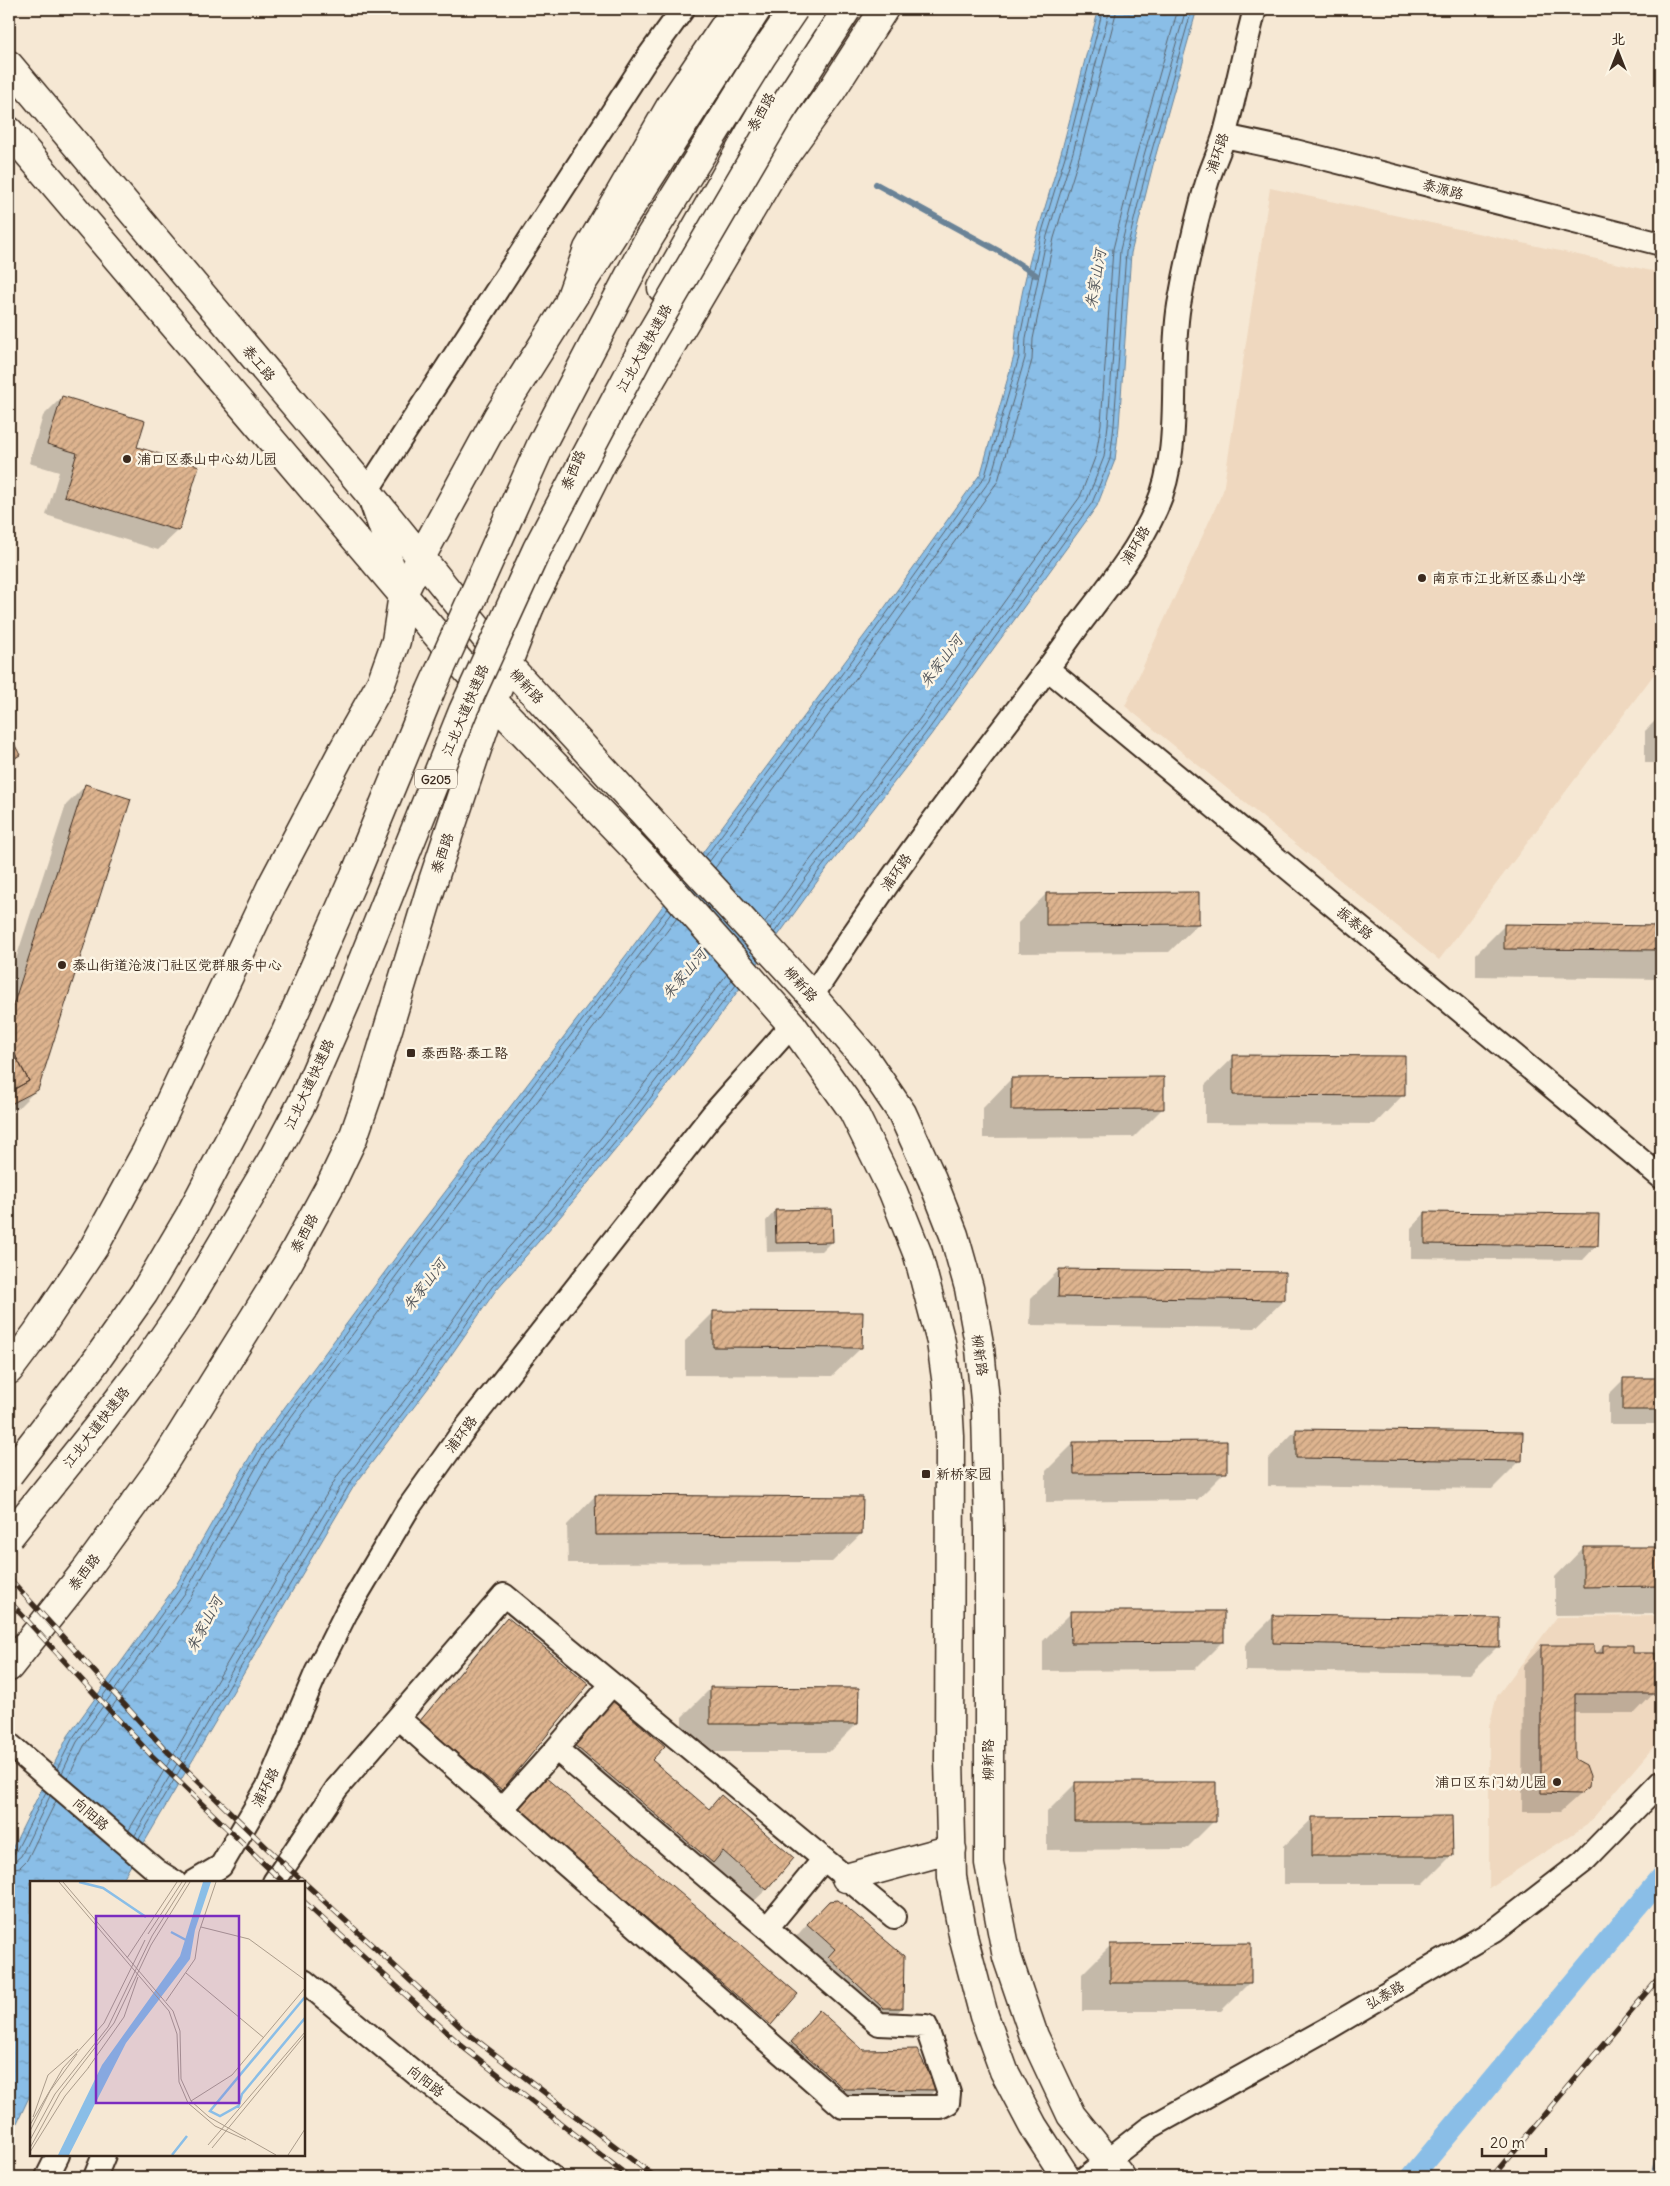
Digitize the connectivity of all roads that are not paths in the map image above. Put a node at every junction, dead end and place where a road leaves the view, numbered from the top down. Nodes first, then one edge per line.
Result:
1 (683, 9) edge
2 (736, 9) edge
3 (757, 9) edge
4 (794, 9) edge
5 (824, 9) edge
6 (847, 9) edge
7 (884, 9) edge
8 (1255, 9) edge
9 (9, 66) edge
10 (9, 131) edge
11 (1224, 136) junction
12 (1661, 244) edge
13 (568, 305) junction
14 (367, 491) junction
15 (420, 559) junction
16 (403, 594) junction
17 (530, 606) junction
18 (507, 664) junction
19 (1049, 670) junction
20 (493, 701) junction
21 (812, 996) junction
22 (792, 1025) junction
23 (1661, 1177) edge
24 (9, 1370) edge
25 (9, 1474) edge
26 (9, 1537) edge
27 (9, 1667) edge
28 (612, 1684) junction
29 (398, 1718) junction
30 (9, 1744) edge
31 (556, 1749) junction
32 (1661, 1782) edge
33 (502, 1809) junction
34 (952, 1849) junction
35 (824, 1859) junction
36 (166, 1877) edge
37 (846, 1878) junction
38 (196, 1881) edge
39 (275, 1881) edge
40 (894, 1917) dead end
41 (766, 1928) junction
42 (305, 1982) edge
43 (58, 2156) edge
44 (104, 2156) edge
45 (1104, 2172) edge
46 (47, 2177) edge
47 (95, 2177) edge
48 (552, 2177) edge
49 (1066, 2177) edge

1 - 14 street
2 - 13 main road
3 - 13 main road
4 - 25 main road, G205, bridge
5 - 17 main road, 泰西路
6 - 26 main road, 江北大道快速路 / G205, bridge
7 - 17 main road
8 - 11 street, 浦环路
9 - 14 main road, 泰工路
10 - 16 main road
11 - 12 street, 泰源路
11 - 19 street, 浦环路
13 - 15 main road
14 - 15 main road, 泰工路
14 - 16 street
15 - 16 main road
15 - 18 main road, 泰工路
16 - 20 main road
16 - 24 main road
17 - 18 main road, 泰西路
18 - 20 main road, 泰西路
18 - 21 main road, 柳新路
19 - 21 street, 浦环路
19 - 23 street, 振泰路
20 - 22 main road
20 - 27 main road, 泰西路
21 - 45 main road, 柳新路
22 - 34 main road
22 - 38 street, 浦环路
28 - 29 street
28 - 31 street
28 - 35 street
29 - 33 street
29 - 39 street
30 - 36 street, 向阳路
31 - 33 street
31 - 41 street
32 - 45 street, 弘泰路
33 - 41 street
34 - 37 main road
34 - 49 main road
35 - 37 street
35 - 41 street
37 - 40 street
42 - 48 street, 向阳路
43 - 46 street
44 - 47 street

